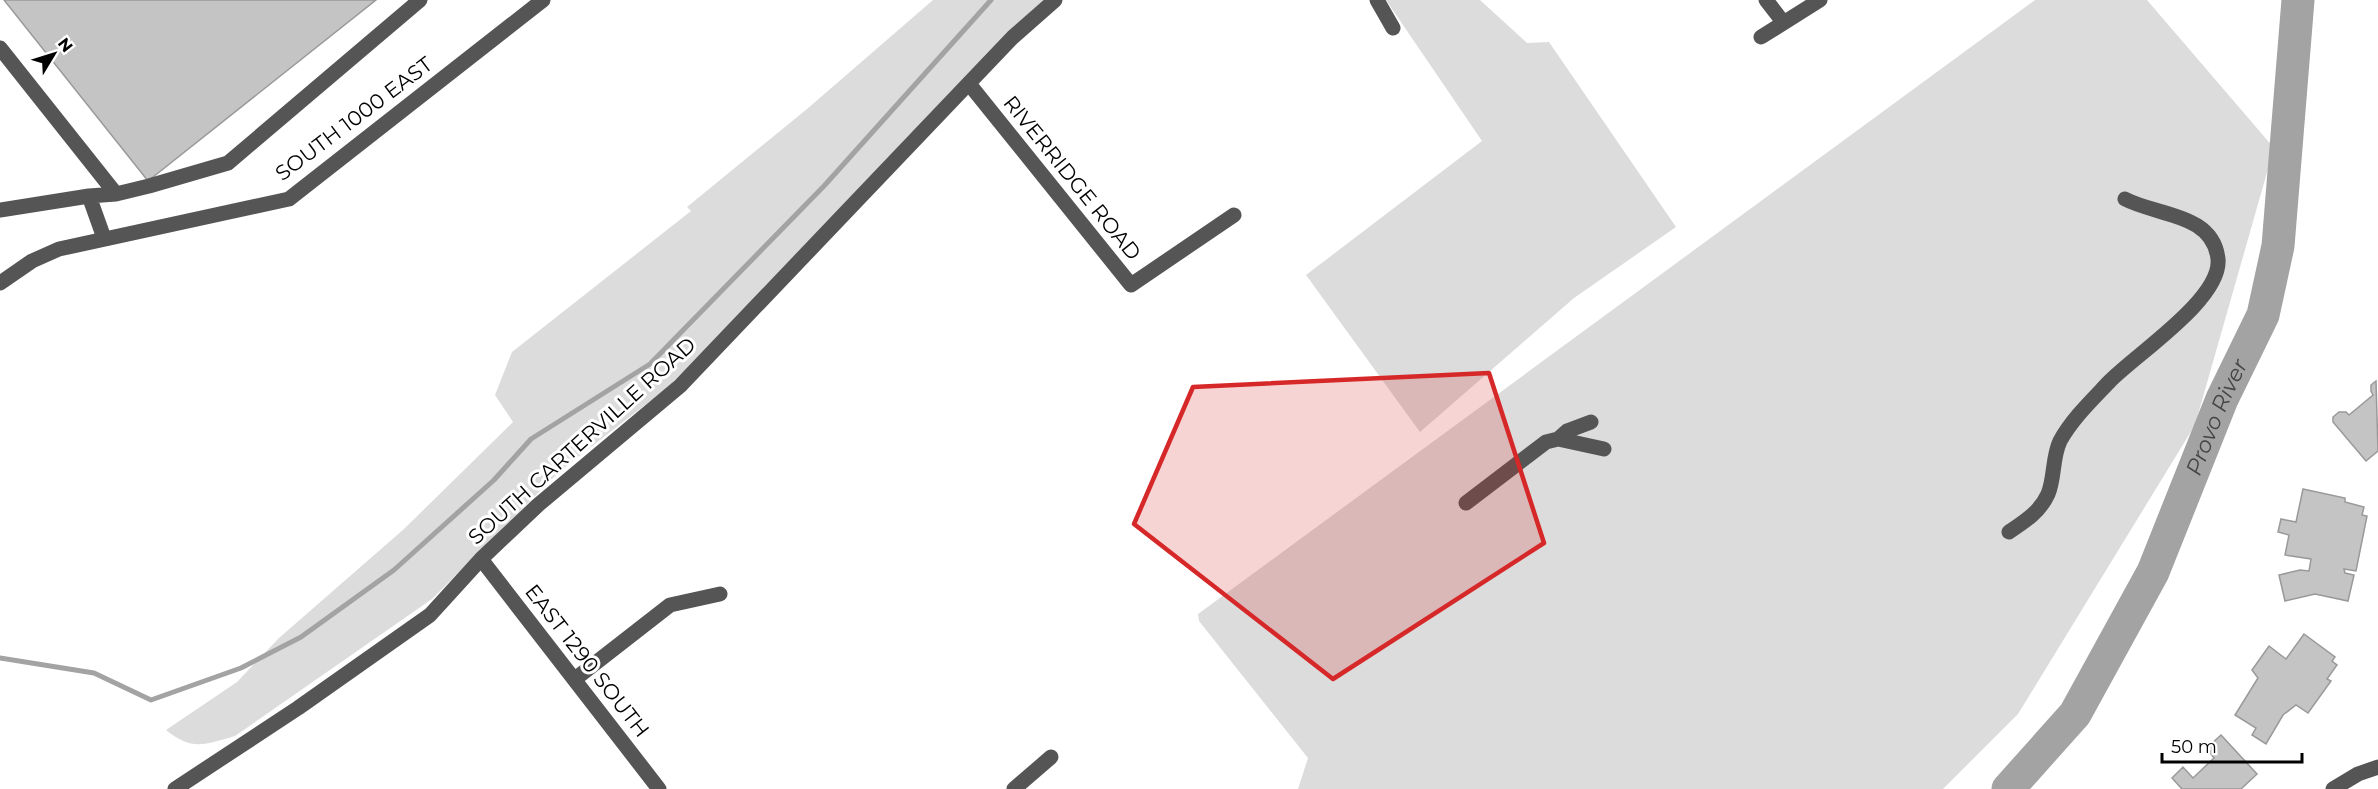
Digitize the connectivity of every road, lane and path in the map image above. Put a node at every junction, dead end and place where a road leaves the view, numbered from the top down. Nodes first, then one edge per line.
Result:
1 (420, 0) edge
2 (543, 0) edge
3 (1055, 0) edge
4 (1377, 0) edge
5 (1766, 0) edge
6 (1820, 0) edge
7 (1783, 22) junction
8 (1393, 28) dead end
9 (1761, 37) dead end
10 (0, 48) edge
11 (970, 85) junction
12 (116, 194) junction
13 (89, 196) junction
14 (2125, 199) dead end
15 (0, 210) edge
16 (1234, 215) dead end
17 (104, 238) junction
18 (0, 283) edge
19 (1591, 422) dead end
20 (1558, 439) junction
21 (1604, 449) dead end
22 (1466, 503) dead end
23 (2009, 531) dead end
24 (481, 559) junction
25 (720, 594) dead end
26 (575, 679) junction
27 (1051, 757) dead end
28 (2378, 767) edge
29 (175, 789) edge
30 (659, 789) edge
31 (1014, 789) edge
32 (2333, 789) edge

1 - 12 street
2 - 17 street, SOUTH 1000 EAST
3 - 11 street, SOUTH CARTERVILLE ROAD
4 - 8 street
5 - 7 street
6 - 7 street
7 - 9 street
10 - 12 street
11 - 16 street, RIVERRIDGE ROAD
11 - 24 street, SOUTH CARTERVILLE ROAD
12 - 13 street
13 - 15 street
13 - 17 street
14 - 23 street
17 - 18 street, SOUTH 1000 EAST
19 - 20 street
20 - 21 street
20 - 22 street
24 - 26 street, EAST 1290 SOUTH
24 - 29 street, SOUTH CARTERVILLE ROAD
25 - 26 street
26 - 30 street, EAST 1290 SOUTH
27 - 31 street
28 - 32 street

